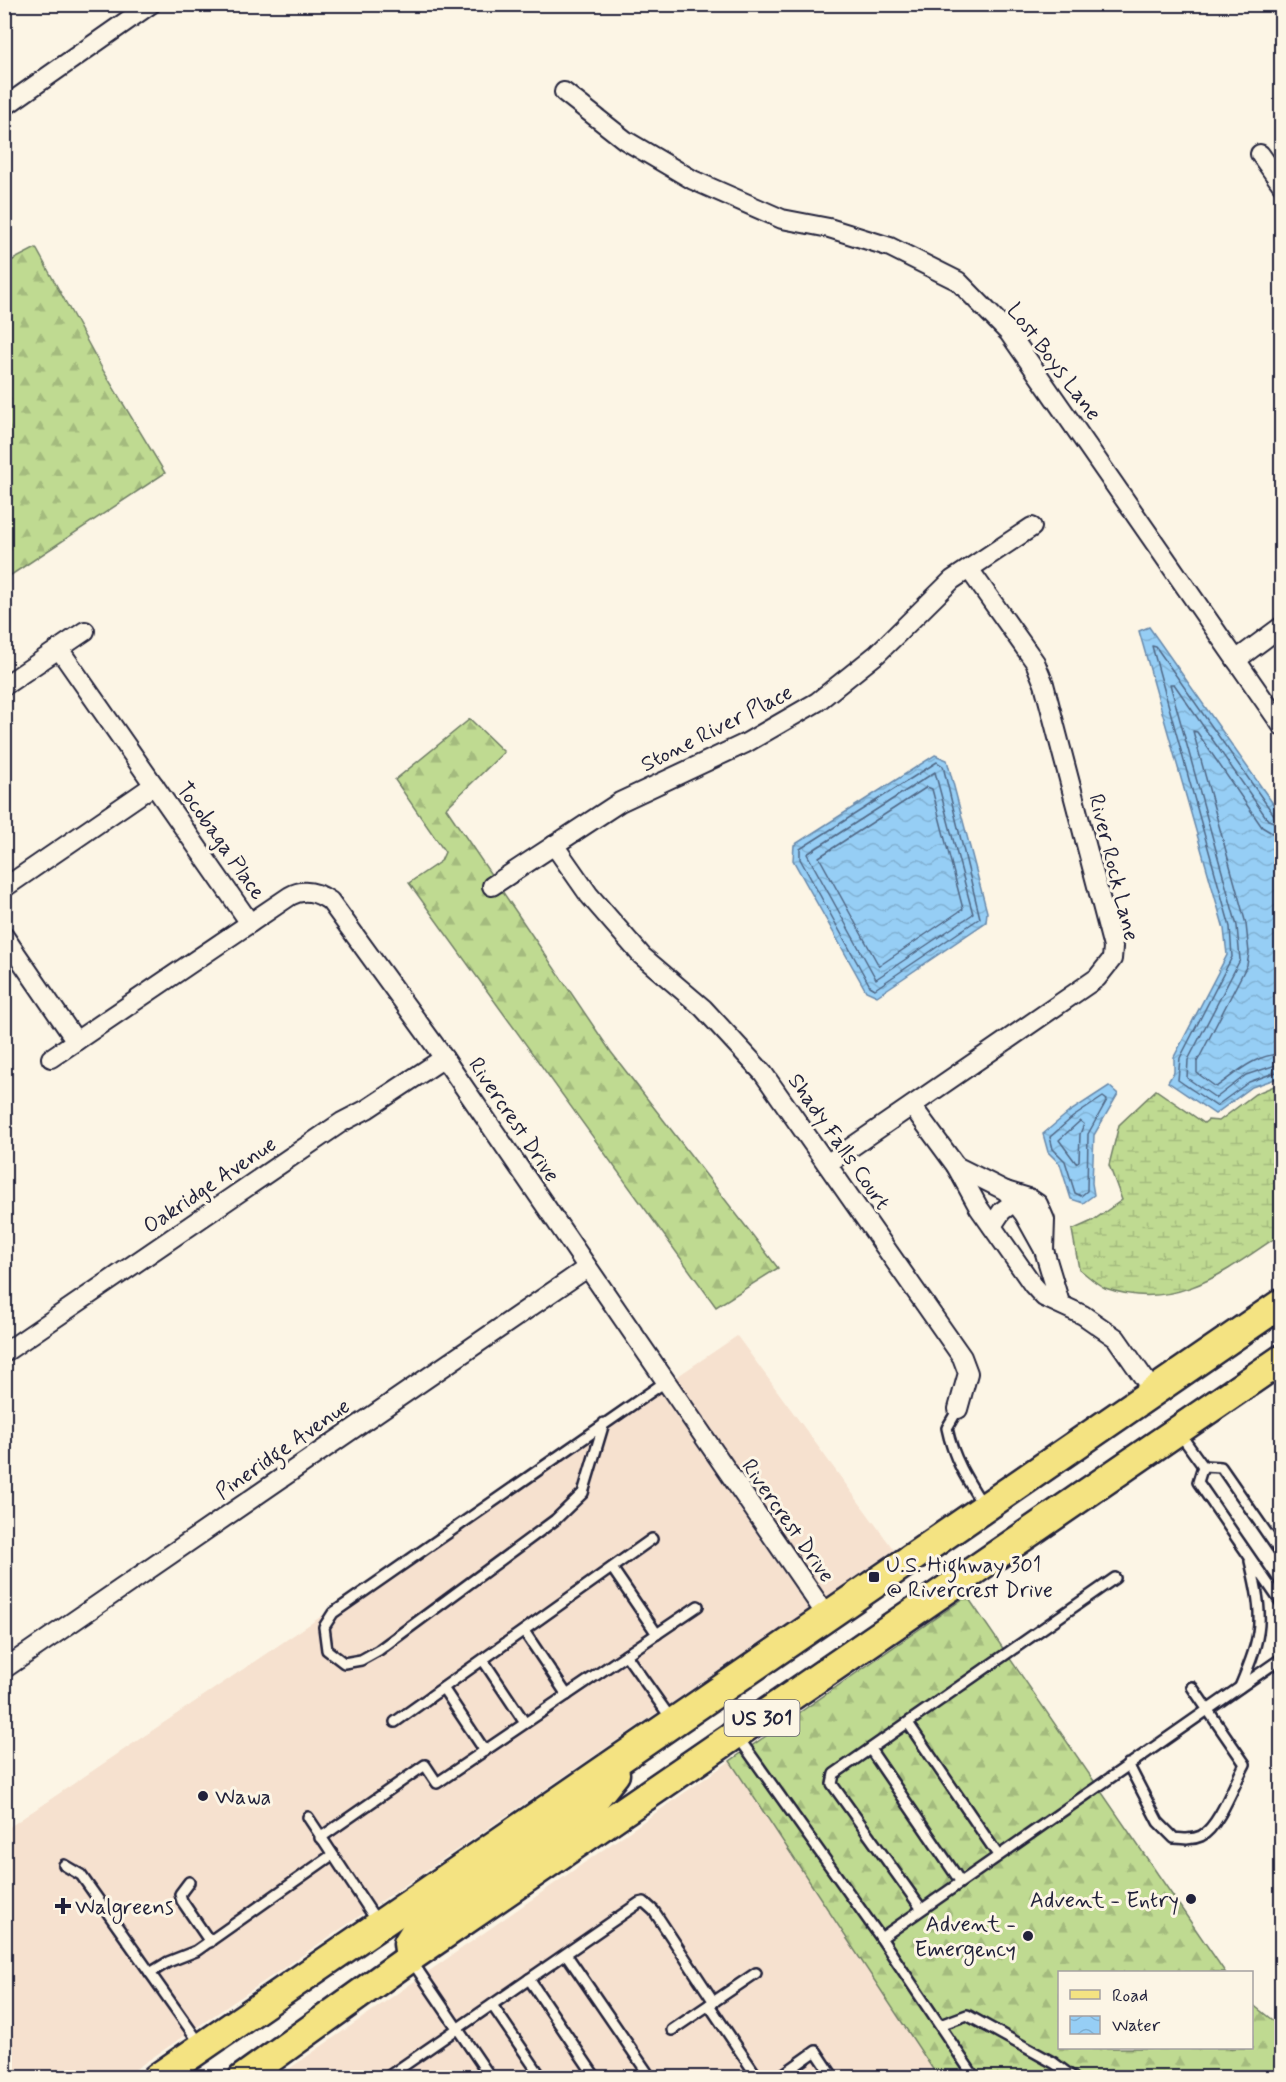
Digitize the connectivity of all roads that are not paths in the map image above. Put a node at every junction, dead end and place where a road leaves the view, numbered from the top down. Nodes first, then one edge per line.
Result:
1 (151, 4) edge
2 (564, 92) dead end
3 (4, 107) edge
4 (1260, 154) dead end
5 (1281, 185) edge
6 (1032, 527) dead end
7 (969, 569) junction
8 (1281, 626) edge
9 (86, 631) dead end
10 (59, 649) junction
11 (1236, 660) junction
12 (4, 687) edge
13 (1281, 726) edge
14 (154, 785) junction
15 (554, 845) junction
16 (492, 886) dead end
17 (4, 888) edge
18 (250, 923) junction
19 (4, 936) edge
20 (76, 1041) junction
21 (51, 1058) dead end
22 (444, 1058) junction
23 (912, 1106) junction
24 (827, 1164) junction
25 (956, 1166) junction
26 (1011, 1196) junction
27 (992, 1226) junction
28 (587, 1268) junction
29 (1060, 1303) junction
30 (1281, 1303) edge
31 (4, 1353) edge
32 (1281, 1359) edge
33 (665, 1382) junction
34 (1154, 1391) junction
35 (958, 1409) joint
36 (604, 1422) junction
37 (1178, 1431) junction
38 (1203, 1466) junction
39 (985, 1507) junction
40 (652, 1539) dead end
41 (1281, 1555) edge
42 (1248, 1556) junction
43 (612, 1568) junction
44 (1115, 1578) dead end
45 (1281, 1604) edge
46 (698, 1606) dead end
47 (827, 1616) junction
48 (524, 1631) junction
49 (657, 1634) junction
50 (626, 1655) junction
51 (853, 1655) junction
52 (1281, 1658) edge
53 (483, 1660) junction
54 (4, 1669) edge
55 (1192, 1687) dead end
56 (443, 1688) junction
57 (1239, 1688) junction
58 (567, 1695) junction
59 (1207, 1710) junction
60 (395, 1722) dead end
61 (673, 1722) junction
62 (525, 1723) junction
63 (908, 1723) junction
64 (737, 1735) junction
65 (870, 1749) junction
66 (485, 1751) junction
67 (627, 1754) junction
68 (1128, 1764) junction
69 (308, 1817) dead end
70 (320, 1838) junction
71 (332, 1855) junction
72 (998, 1855) junction
73 (64, 1865) dead end
74 (960, 1881) junction
75 (189, 1882) dead end
76 (921, 1908) junction
77 (380, 1925) junction
78 (881, 1938) junction
79 (210, 1942) junction
80 (566, 1954) junction
81 (410, 1958) junction
82 (150, 1973) junction
83 (756, 1974) dead end
84 (529, 1979) junction
85 (711, 2004) junction
86 (492, 2005) junction
87 (940, 2025) junction
88 (457, 2028) junction
89 (672, 2030) dead end
90 (202, 2047) junction
91 (158, 2078) edge
92 (243, 2078) edge
93 (386, 2078) edge
94 (491, 2078) edge
95 (542, 2078) edge
96 (596, 2078) edge
97 (651, 2078) edge
98 (758, 2078) edge
99 (778, 2078) edge
100 (834, 2078) edge
101 (975, 2078) edge
102 (1074, 2078) edge

1 - 3 street
2 - 11 street, Lost Boys Lane
4 - 5 street
6 - 7 street, Stone River Place
7 - 15 street, Stone River Place
7 - 23 street, River Rock Lane
8 - 11 street
9 - 10 street
10 - 12 street
10 - 14 street, Tocobaga Place
11 - 13 street, Lost Boys Lane
14 - 17 street, Tocobaga Place
14 - 18 street, Tocobaga Place
15 - 16 street, Stone River Place
15 - 24 street, Shady Falls Court
18 - 20 street, Rivercrest Drive
18 - 22 street, Rivercrest Drive
19 - 20 street
20 - 21 street, Rivercrest Drive
22 - 28 street, Rivercrest Drive
22 - 31 street, Oakridge Avenue
23 - 24 street, River Rock Lane
23 - 25 street
24 - 35 street, Shady Falls Court
25 - 26 street
25 - 27 street
26 - 27 street
26 - 29 street
27 - 29 street
28 - 33 street, Rivercrest Drive
28 - 54 street, Pineridge Avenue
29 - 34 street
30 - 34 main road, US 301
32 - 37 main road, US 301
33 - 36 lane
33 - 47 street, Rivercrest Drive
34 - 39 main road, US 301
35 - 39 lane, Shady Falls Court
36 - 36 lane
37 - 38 lane
37 - 51 main road, US 301
38 - 41 lane
38 - 42 lane
39 - 47 main road, US 301
40 - 43 lane
42 - 45 lane
42 - 57 lane
43 - 48 lane
43 - 49 lane
44 - 63 lane
46 - 49 lane
47 - 51 main road
47 - 61 main road, US 301
48 - 53 lane
48 - 58 lane
49 - 50 lane
50 - 58 lane
50 - 61 lane
51 - 64 main road, US 301
52 - 57 lane
53 - 56 lane
53 - 62 lane
55 - 59 lane
56 - 60 lane
56 - 66 lane
57 - 59 lane
58 - 62 lane
59 - 68 lane
59 - 68 lane
61 - 67 main road, US 301
62 - 66 lane
63 - 65 lane
63 - 72 lane
64 - 78 lane
64 - 81 main road, US 301
65 - 74 lane
65 - 76 lane
66 - 70 lane
67 - 77 main road, US 301
67 - 81 main road
68 - 72 lane
69 - 70 lane
70 - 71 lane
71 - 77 lane
71 - 79 lane
72 - 74 lane
73 - 82 lane
74 - 76 lane
75 - 79 lane
76 - 78 lane
77 - 90 main road, US 301
78 - 87 lane
79 - 82 lane
80 - 84 lane
80 - 85 lane
80 - 97 lane
81 - 88 lane
81 - 92 main road, US 301
82 - 90 lane
83 - 85 lane
84 - 86 lane
84 - 96 lane
85 - 89 lane
85 - 98 lane
86 - 88 lane
86 - 95 lane
87 - 101 lane
87 - 102 lane
88 - 93 lane
88 - 94 lane
90 - 91 main road, US 301
99 - 100 lane

